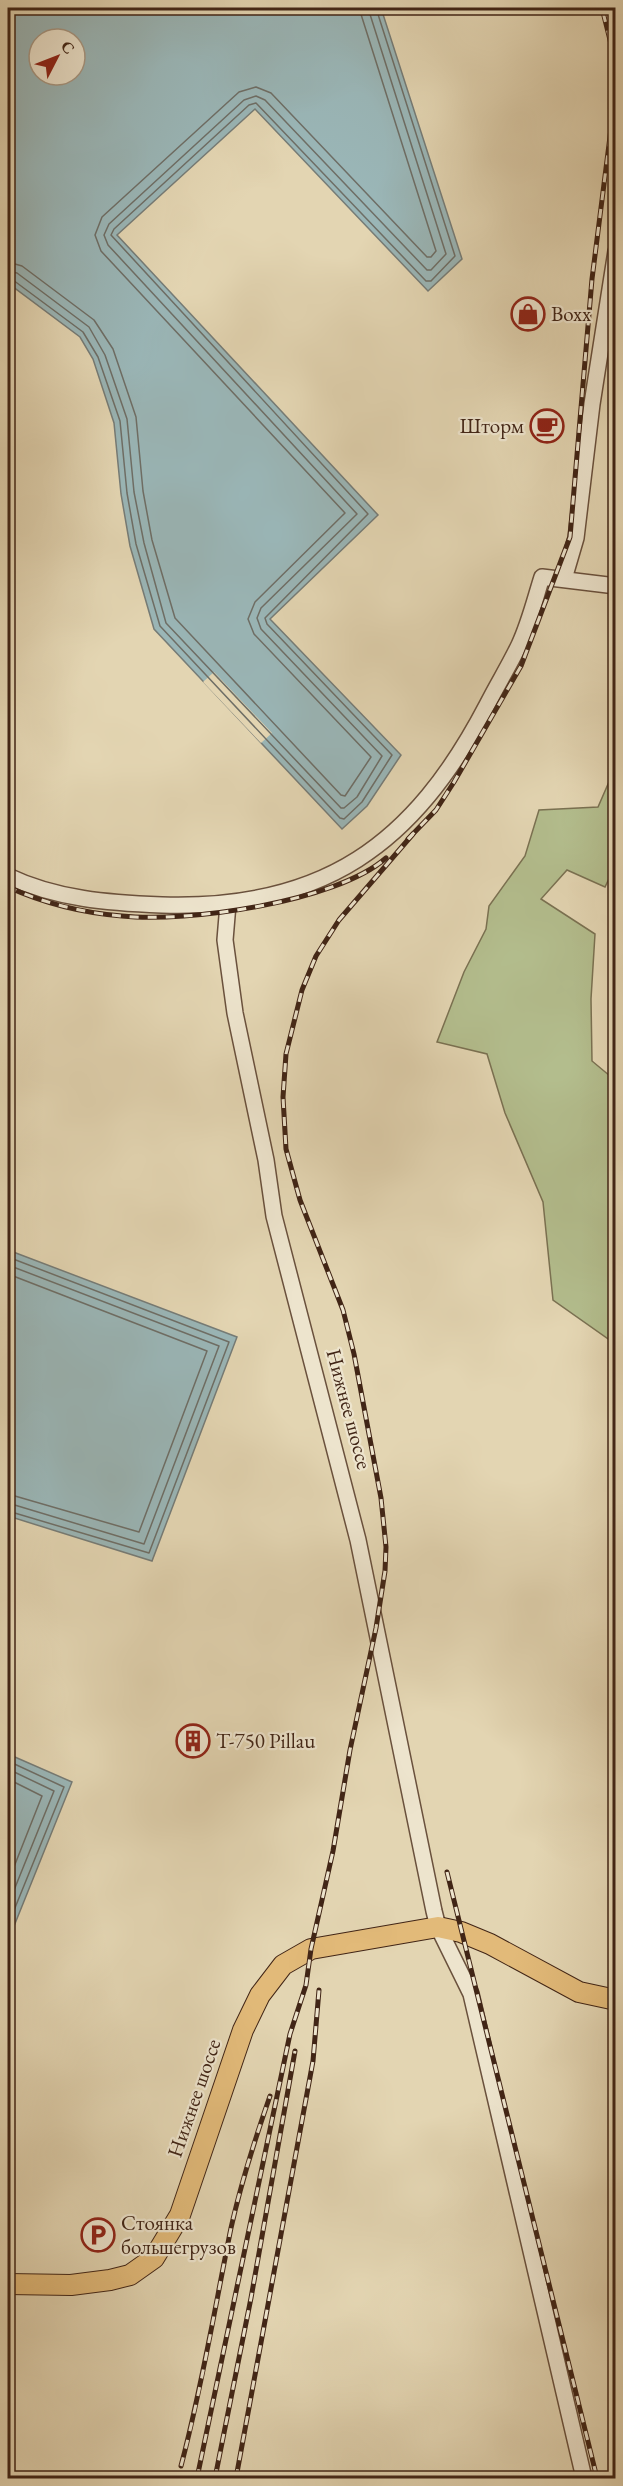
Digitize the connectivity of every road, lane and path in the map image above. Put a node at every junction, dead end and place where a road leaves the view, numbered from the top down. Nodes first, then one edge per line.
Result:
1 (615, 251) edge
2 (564, 579) junction
3 (615, 586) edge
4 (8, 876) edge
5 (228, 904) junction
6 (438, 1927) junction
7 (615, 2000) edge
8 (8, 2283) edge
9 (584, 2478) edge

1 - 2 street
2 - 3 street
2 - 5 street
4 - 5 street
5 - 6 street, Нижнее шоссе
6 - 7 main road
6 - 8 main road, Нижнее шоссе
6 - 9 street, Нижнее шоссе

